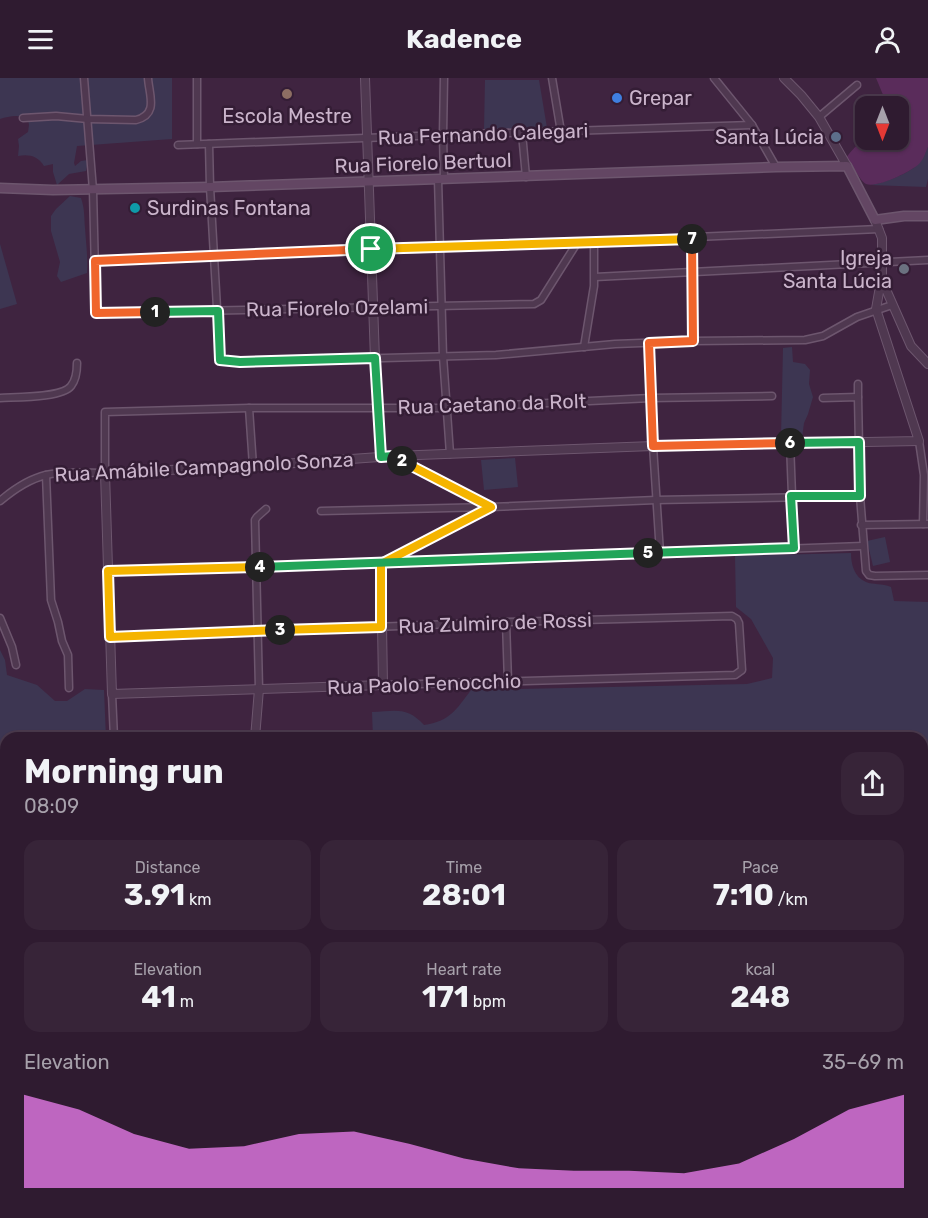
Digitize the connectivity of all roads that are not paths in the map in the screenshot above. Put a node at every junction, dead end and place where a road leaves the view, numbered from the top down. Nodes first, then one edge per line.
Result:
1 (84, 78) edge
2 (148, 78) edge
3 (197, 78) edge
4 (365, 78) edge
5 (444, 78) edge
6 (552, 78) edge
7 (714, 78) edge
8 (784, 78) edge
9 (857, 86) dead end
10 (819, 117) junction
11 (22, 118) dead end
12 (88, 119) junction
13 (752, 125) junction
14 (561, 132) junction
15 (522, 133) junction
16 (443, 135) junction
17 (367, 138) junction
18 (197, 144) junction
19 (209, 144) junction
20 (178, 145) dead end
21 (847, 166) junction
22 (776, 167) junction
23 (526, 177) junction
24 (441, 179) junction
25 (369, 182) junction
26 (210, 187) junction
27 (0, 188) edge
28 (93, 190) junction
29 (928, 216) edge
30 (875, 220) junction
31 (879, 229) junction
32 (692, 238) junction
33 (577, 243) junction
34 (594, 243) junction
35 (440, 248) junction
36 (371, 249) junction
37 (215, 256) junction
38 (928, 260) edge
39 (95, 261) junction
40 (882, 263) junction
41 (693, 272) junction
42 (882, 275) junction
43 (595, 277) junction
44 (892, 304) junction
45 (443, 306) junction
46 (373, 308) junction
47 (876, 309) junction
48 (218, 311) junction
49 (693, 341) junction
50 (649, 343) junction
51 (584, 347) junction
52 (443, 356) junction
53 (375, 358) junction
54 (77, 363) dead end
55 (928, 364) edge
56 (858, 384) dead end
57 (772, 396) dead end
58 (858, 397) junction
59 (0, 398) edge
60 (651, 398) junction
61 (823, 398) dead end
62 (249, 408) junction
63 (377, 408) junction
64 (446, 408) junction
65 (919, 441) junction
66 (859, 442) junction
67 (790, 443) junction
68 (653, 446) junction
69 (450, 454) junction
70 (393, 456) junction
71 (381, 457) junction
72 (253, 466) junction
73 (105, 473) junction
74 (46, 475) junction
75 (791, 496) junction
76 (860, 496) junction
77 (656, 500) junction
78 (0, 501) edge
79 (491, 507) junction
80 (267, 509) dead end
81 (321, 511) dead end
82 (926, 524) edge
83 (861, 525) junction
84 (863, 546) junction
85 (794, 548) junction
86 (660, 553) junction
87 (381, 564) junction
88 (256, 567) junction
89 (108, 571) junction
90 (928, 575) edge
91 (0, 618) edge
92 (506, 622) junction
93 (381, 627) junction
94 (258, 631) junction
95 (110, 637) junction
96 (16, 665) dead end
97 (735, 675) joint
98 (508, 682) junction
99 (383, 685) junction
100 (69, 688) dead end
101 (259, 689) junction
102 (112, 694) junction
103 (114, 732) edge
104 (255, 732) edge

1 - 12 street
2 - 12 street
3 - 18 street
4 - 17 street
5 - 16 street
6 - 14 street
7 - 13 street
8 - 10 street
9 - 10 street
10 - 21 street
11 - 12 street
12 - 28 street
13 - 14 street, Rua Fernando Calegari
13 - 22 street
14 - 15 street, Rua Fernando Calegari
15 - 16 street, Rua Fernando Calegari
15 - 23 street
16 - 17 street, Rua Fernando Calegari
16 - 24 street
17 - 19 street, Rua Fernando Calegari
17 - 25 street
18 - 19 street, Rua Fernando Calegari
18 - 20 street, Rua Fernando Calegari
19 - 26 street
21 - 22 main road, Rua Fiorelo Bertuol
21 - 30 main road
22 - 23 main road, Rua Fiorelo Bertuol
23 - 24 main road, Rua Fiorelo Bertuol
24 - 25 main road, Rua Fiorelo Bertuol
24 - 35 street
25 - 26 main road, Rua Fiorelo Bertuol
25 - 36 street
26 - 28 main road, Rua Fiorelo Bertuol
26 - 37 street
27 - 28 main road, Rua Fiorelo Bertuol
28 - 39 street
29 - 30 main road
30 - 31 street
31 - 32 street
31 - 40 street
32 - 34 street
32 - 41 street
33 - 34 street
33 - 35 street
33 - 45 street, Rua Fiorelo Ozelami
34 - 43 street
35 - 36 street
35 - 45 street
36 - 37 street
36 - 46 street
37 - 39 street
37 - 48 street
38 - 40 street
39 - 48 street, Rua Fiorelo Ozelami
40 - 41 street
40 - 42 street
41 - 43 street
41 - 49 street
42 - 44 street
42 - 47 street
43 - 51 street
44 - 47 street
44 - 55 street
45 - 46 street, Rua Fiorelo Ozelami
45 - 52 street
46 - 48 street, Rua Fiorelo Ozelami
46 - 53 street
47 - 49 street
47 - 65 street
48 - 53 street
49 - 50 street
50 - 51 street
50 - 60 street
51 - 52 street
52 - 53 street
52 - 64 street
53 - 63 street
54 - 59 street
56 - 58 street
57 - 60 street, Rua Caetano da Rolt
58 - 61 street
58 - 66 street
60 - 64 street, Rua Caetano da Rolt
60 - 68 street
62 - 63 street, Rua Caetano da Rolt
62 - 72 street
62 - 73 street, Rua Caetano da Rolt
63 - 64 street, Rua Caetano da Rolt
63 - 71 street
64 - 69 street
65 - 66 street, Rua Amábile Campagnolo Sonza
65 - 82 street
66 - 67 street, Rua Amábile Campagnolo Sonza
66 - 76 street
67 - 68 street, Rua Amábile Campagnolo Sonza
67 - 75 street
68 - 69 street, Rua Amábile Campagnolo Sonza
68 - 77 street
69 - 70 street, Rua Amábile Campagnolo Sonza
70 - 71 street, Rua Amábile Campagnolo Sonza
70 - 79 street
71 - 72 street, Rua Amábile Campagnolo Sonza
72 - 73 street, Rua Amábile Campagnolo Sonza
73 - 74 street, Rua Amábile Campagnolo Sonza
73 - 89 street
74 - 78 street, Rua Amábile Campagnolo Sonza
74 - 100 street
75 - 76 street
75 - 77 street
75 - 85 street
76 - 83 street
77 - 79 street
77 - 86 street
79 - 81 street
79 - 87 street
80 - 88 street
82 - 83 street
83 - 84 street
84 - 85 street
84 - 90 street
85 - 86 street
86 - 87 street
87 - 88 street
87 - 93 street
88 - 89 street
88 - 94 street
89 - 95 street
91 - 96 street
92 - 93 street, Rua Zulmiro de Rossi
92 - 97 street, Rua Zulmiro de Rossi
92 - 98 street
93 - 94 street, Rua Zulmiro de Rossi
93 - 99 street
94 - 95 street, Rua Zulmiro de Rossi
94 - 101 street
95 - 102 street
97 - 98 street, Rua Paolo Fenocchio
98 - 99 street, Rua Paolo Fenocchio
99 - 101 street, Rua Paolo Fenocchio
101 - 102 street, Rua Paolo Fenocchio
101 - 104 street
102 - 103 street

